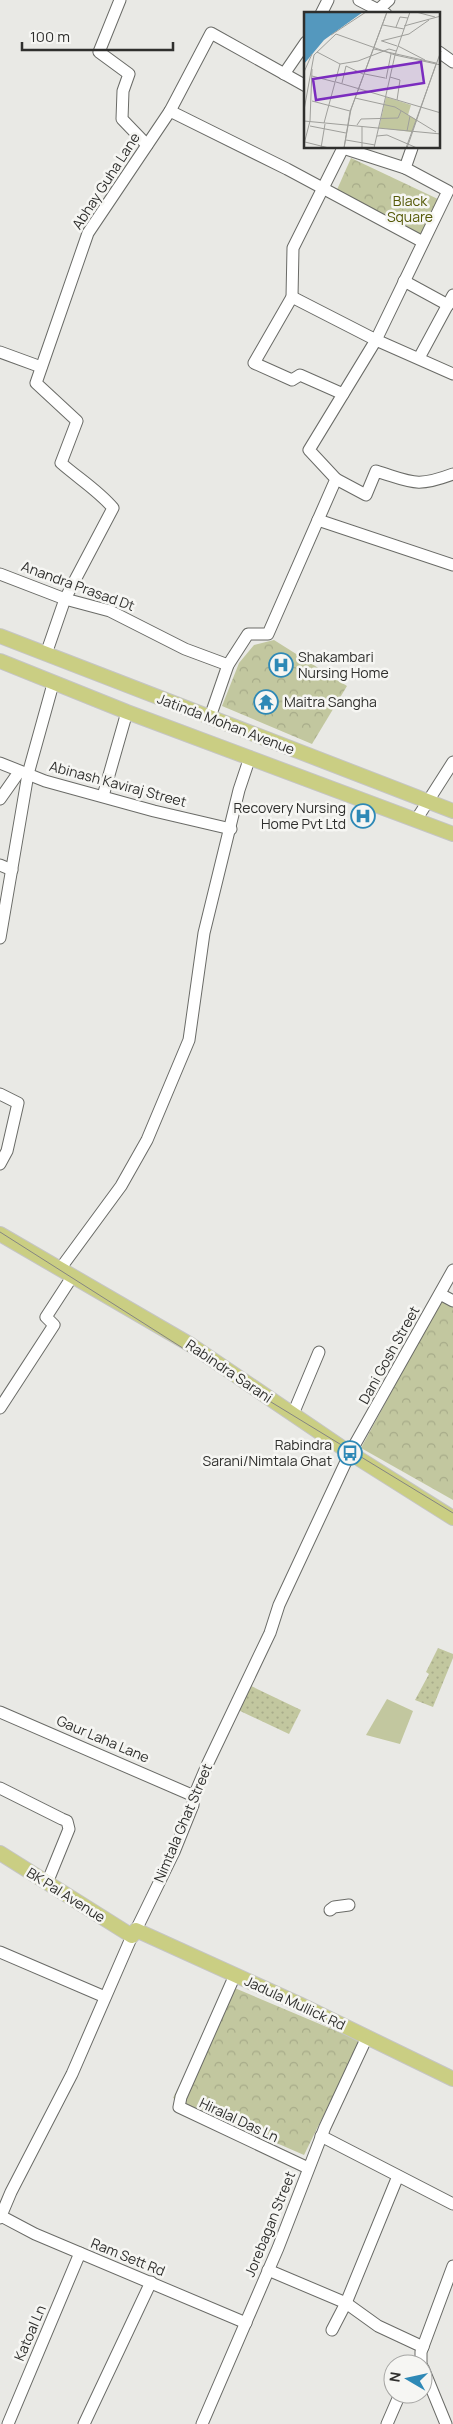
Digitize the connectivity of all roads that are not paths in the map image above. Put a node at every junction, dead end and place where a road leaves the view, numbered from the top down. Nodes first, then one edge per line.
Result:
1 (120, 0) edge
2 (328, 0) edge
3 (359, 0) edge
4 (389, 0) edge
5 (382, 11) edge
6 (322, 12) edge
7 (304, 45) edge
8 (440, 53) edge
9 (453, 62) edge
10 (284, 74) junction
11 (304, 85) edge
12 (170, 112) junction
13 (147, 145) junction
14 (343, 149) edge
15 (346, 149) edge
16 (412, 149) edge
17 (405, 168) junction
18 (323, 189) junction
19 (423, 242) junction
20 (404, 281) junction
21 (292, 297) junction
22 (451, 300) edge
23 (376, 340) junction
24 (0, 352) edge
25 (419, 358) junction
26 (41, 367) junction
27 (453, 374) edge
28 (343, 394) junction
29 (453, 474) edge
30 (336, 479) junction
31 (318, 520) junction
32 (453, 565) edge
33 (0, 574) edge
34 (65, 599) junction
35 (0, 636) edge
36 (46, 654) junction
37 (0, 661) edge
38 (228, 664) junction
39 (53, 684) junction
40 (127, 712) junction
41 (210, 717) junction
42 (250, 757) junction
43 (453, 762) edge
44 (0, 763) edge
45 (24, 773) junction
46 (103, 796) junction
47 (0, 799) edge
48 (427, 801) junction
49 (453, 811) edge
50 (416, 820) junction
51 (230, 828) junction
52 (453, 834) edge
53 (0, 865) edge
54 (12, 870) junction
55 (0, 938) edge
56 (0, 1094) edge
57 (0, 1164) edge
58 (0, 1234) edge
59 (60, 1269) junction
60 (453, 1270) edge
61 (72, 1277) junction
62 (440, 1294) junction
63 (453, 1301) edge
64 (319, 1352) dead end
65 (0, 1408) edge
66 (293, 1414) junction
67 (350, 1453) junction
68 (453, 1518) edge
69 (0, 1712) edge
70 (0, 1788) edge
71 (194, 1796) junction
72 (0, 1853) edge
73 (47, 1883) junction
74 (134, 1933) junction
75 (0, 1952) edge
76 (235, 1975) junction
77 (105, 1998) junction
78 (367, 2037) junction
79 (453, 2079) edge
80 (321, 2136) junction
81 (308, 2168) junction
82 (398, 2176) junction
83 (5, 2190) edge
84 (453, 2204) edge
85 (0, 2217) edge
86 (80, 2253) junction
87 (453, 2266) edge
88 (268, 2270) junction
89 (151, 2282) junction
90 (346, 2303) junction
91 (246, 2323) junction
92 (332, 2330) dead end
93 (423, 2347) junction
94 (422, 2354) edge
95 (433, 2394) edge
96 (396, 2404) edge
97 (8, 2424) edge
98 (84, 2424) edge
99 (202, 2424) edge
100 (387, 2424) edge
101 (446, 2424) edge

1 - 13 street
2 - 6 street
3 - 5 street
4 - 5 street
7 - 10 street
8 - 9 street
10 - 11 street
10 - 12 street, Abhay Guha Lane
12 - 13 street, Abhay Guha Lane
12 - 18 street
13 - 26 street, Abhay Guha Lane
14 - 18 street
15 - 17 street
16 - 17 street
17 - 19 street
18 - 19 street
18 - 21 street
19 - 20 street
20 - 22 street
20 - 23 street
21 - 23 street
21 - 28 street
22 - 25 street
23 - 25 street
23 - 28 street
24 - 26 street
25 - 27 street
26 - 34 street, Abhay Guha Lane
28 - 30 street
29 - 30 street
30 - 31 street
31 - 32 street
31 - 38 street
33 - 34 street, Anandra Prasad Dt
34 - 36 street
34 - 38 street, Anandra Prasad Dt
35 - 36 main road, Jatinda Mohan Avenue
36 - 41 main road, Jatinda Mohan Avenue
37 - 39 main road
38 - 41 street
39 - 40 main road
39 - 45 street
40 - 42 main road
40 - 46 street
41 - 48 main road, Jatinda Mohan Avenue
42 - 50 main road
42 - 51 street
43 - 48 street
44 - 45 street, Abinash Kaviraj Street
45 - 46 street, Abinash Kaviraj Street
45 - 47 street
45 - 54 street
46 - 51 street, Abinash Kaviraj Street
48 - 49 main road, Jatinda Mohan Avenue
48 - 50 street
50 - 52 main road
51 - 59 street
53 - 54 street
54 - 55 street
56 - 57 street
58 - 59 main road, Rabindra Sarani
59 - 61 main road, Rabindra Sarani
60 - 62 street, Dani Gosh Street
61 - 65 street
61 - 66 main road, Rabindra Sarani
62 - 63 street
62 - 67 street, Dani Gosh Street
64 - 66 street
66 - 67 main road, Rabindra Sarani
67 - 68 main road, Rabindra Sarani
67 - 71 street, Nimtala Ghat Street
69 - 71 street, Gaur Laha Lane
70 - 73 street
71 - 74 street, Nimtala Ghat Street
72 - 73 main road, BK Pal Avenue
73 - 74 main road, BK Pal Avenue
74 - 76 main road, Jadula Mullick Rd
74 - 77 street, Nimtala Ghat Street
75 - 77 street
76 - 78 main road, Jadula Mullick Rd
76 - 81 street, Hiralal Das Ln
77 - 83 street, Nimtala Ghat Street
78 - 79 main road, Jadula Mullick Rd
78 - 80 street, Jorebagan Street
80 - 81 street, Jorebagan Street
80 - 82 street
81 - 88 street, Jorebagan Street
82 - 84 street
82 - 90 street
83 - 85 street, Nimtala Ghat Street
85 - 86 street, Ram Sett Rd
86 - 89 street, Ram Sett Rd
86 - 97 street, Katoal Ln
87 - 93 street
88 - 90 street
88 - 91 street, Jorebagan Street
89 - 91 street, Ram Sett Rd
89 - 98 street
90 - 92 street
90 - 93 street
91 - 99 street, Jorebagan Street
93 - 94 street
95 - 101 street
96 - 100 street

